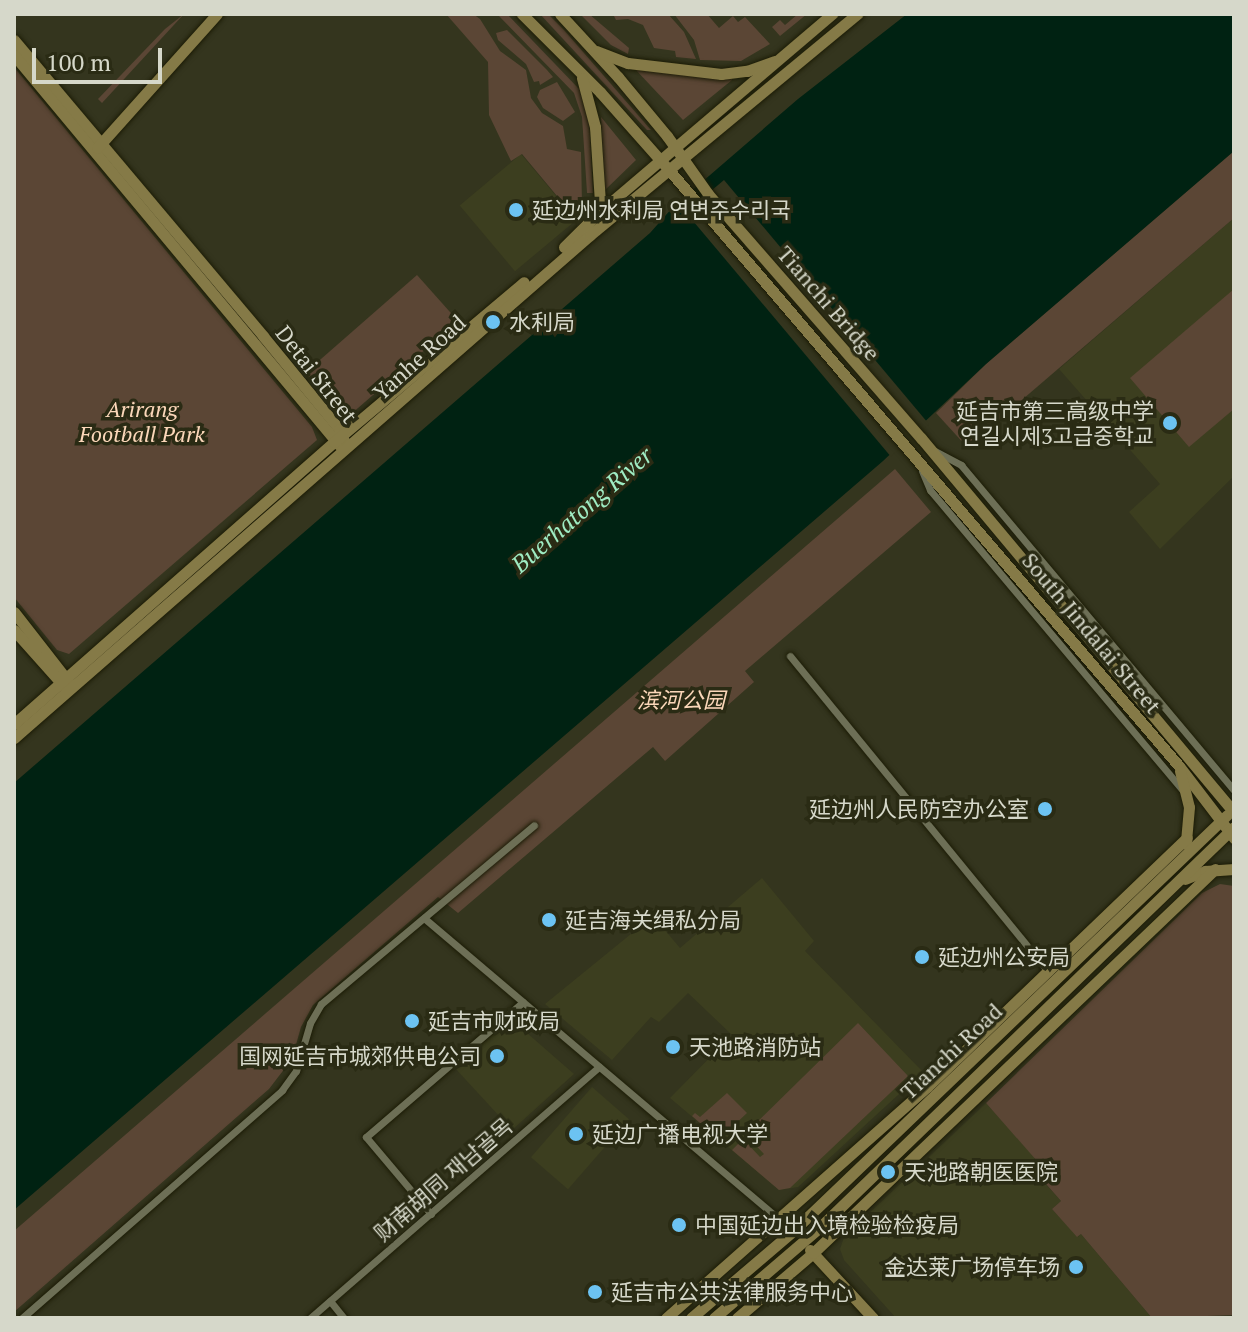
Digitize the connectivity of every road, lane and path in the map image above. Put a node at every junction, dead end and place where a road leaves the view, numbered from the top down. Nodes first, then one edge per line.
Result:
1 (217, 14) edge
2 (522, 14) edge
3 (560, 14) edge
4 (832, 14) edge
5 (857, 14) edge
6 (14, 40) edge
7 (594, 51) junction
8 (14, 55) edge
9 (778, 59) junction
10 (579, 70) junction
11 (97, 147) junction
12 (679, 154) junction
13 (665, 165) junction
14 (597, 214) junction
15 (338, 438) junction
16 (924, 443) junction
17 (346, 449) junction
18 (912, 453) junction
19 (14, 612) edge
20 (14, 630) edge
21 (790, 656) dead end
22 (62, 678) junction
23 (71, 689) junction
24 (14, 724) edge
25 (14, 738) edge
26 (1179, 766) junction
27 (1234, 790) edge
28 (1187, 796) junction
29 (1233, 810) edge
30 (1222, 820) junction
31 (534, 825) dead end
32 (1232, 832) edge
33 (1187, 838) junction
34 (1185, 855) junction
35 (1215, 869) junction
36 (1234, 869) edge
37 (1172, 887) junction
38 (424, 918) junction
39 (1048, 971) junction
40 (1056, 982) junction
41 (1066, 993) junction
42 (523, 1002) junction
43 (599, 1067) junction
44 (961, 1111) junction
45 (932, 1116) junction
46 (431, 1214) junction
47 (778, 1219) junction
48 (793, 1231) junction
49 (803, 1242) junction
50 (813, 1253) junction
51 (330, 1301) junction
52 (22, 1318) edge
53 (310, 1318) edge
54 (344, 1318) edge
55 (666, 1318) edge
56 (691, 1318) edge
57 (714, 1318) edge
58 (737, 1318) edge
59 (873, 1318) edge

1 - 11 main road
2 - 10 main road, Tianchi Bridge
3 - 7 main road, Tianchi Bridge
4 - 9 main road, Yanhe Road
5 - 12 main road, Yanhe Road
6 - 11 main road, Detai Street
7 - 9 main road
7 - 12 main road, Tianchi Bridge
8 - 11 main road, Detai Street
9 - 12 main road, Yanhe Road
10 - 13 main road, Tianchi Bridge
10 - 14 main road
11 - 15 main road, Detai Street
12 - 13 main road, Yanhe Road
12 - 16 main road, Tianchi Bridge
13 - 14 main road, Yanhe Road
13 - 17 main road, Yanhe Road
13 - 18 main road, Tianchi Bridge
14 - 15 main road, Yanhe Road
15 - 17 main road, Detai Street
15 - 22 main road, Yanhe Road
16 - 27 street, South Jindalai Street
16 - 29 main road, South Jindalai Street
17 - 23 main road, Yanhe Road
18 - 26 main road, South Jindalai Street
18 - 28 street, South Jindalai Street
19 - 22 main road
20 - 22 main road
21 - 39 street
22 - 23 main road
22 - 24 main road, Yanhe Road
23 - 25 main road, Yanhe Road
26 - 28 main road
26 - 30 main road, South Jindalai Street
28 - 33 main road
29 - 30 main road, Tianchi Road
30 - 32 main road, South Jindalai Street
30 - 34 main road, Tianchi Road
31 - 38 street
32 - 37 main road, Tianchi Road
33 - 34 main road
33 - 39 main road, Tianchi Road
34 - 40 main road, Tianchi Road
35 - 36 main road
35 - 37 main road
35 - 44 main road
37 - 41 main road, Tianchi Road
38 - 42 street
38 - 52 street
39 - 40 street
39 - 47 main road, Tianchi Road
40 - 41 street
40 - 48 main road, Tianchi Road
41 - 45 main road, Tianchi Road
42 - 43 street
42 - 46 street
43 - 46 street, 财南胡同 재남골목
43 - 47 street
44 - 45 main road
44 - 50 main road
45 - 49 main road, Tianchi Road
46 - 51 street, 财南胡同 재남골목
47 - 48 street
47 - 55 main road, Tianchi Road
48 - 49 main road
48 - 56 main road, Tianchi Road
49 - 50 main road
49 - 57 main road, Tianchi Road
50 - 58 main road
50 - 59 main road
51 - 53 street, 财南胡同 재남골목
51 - 54 street

